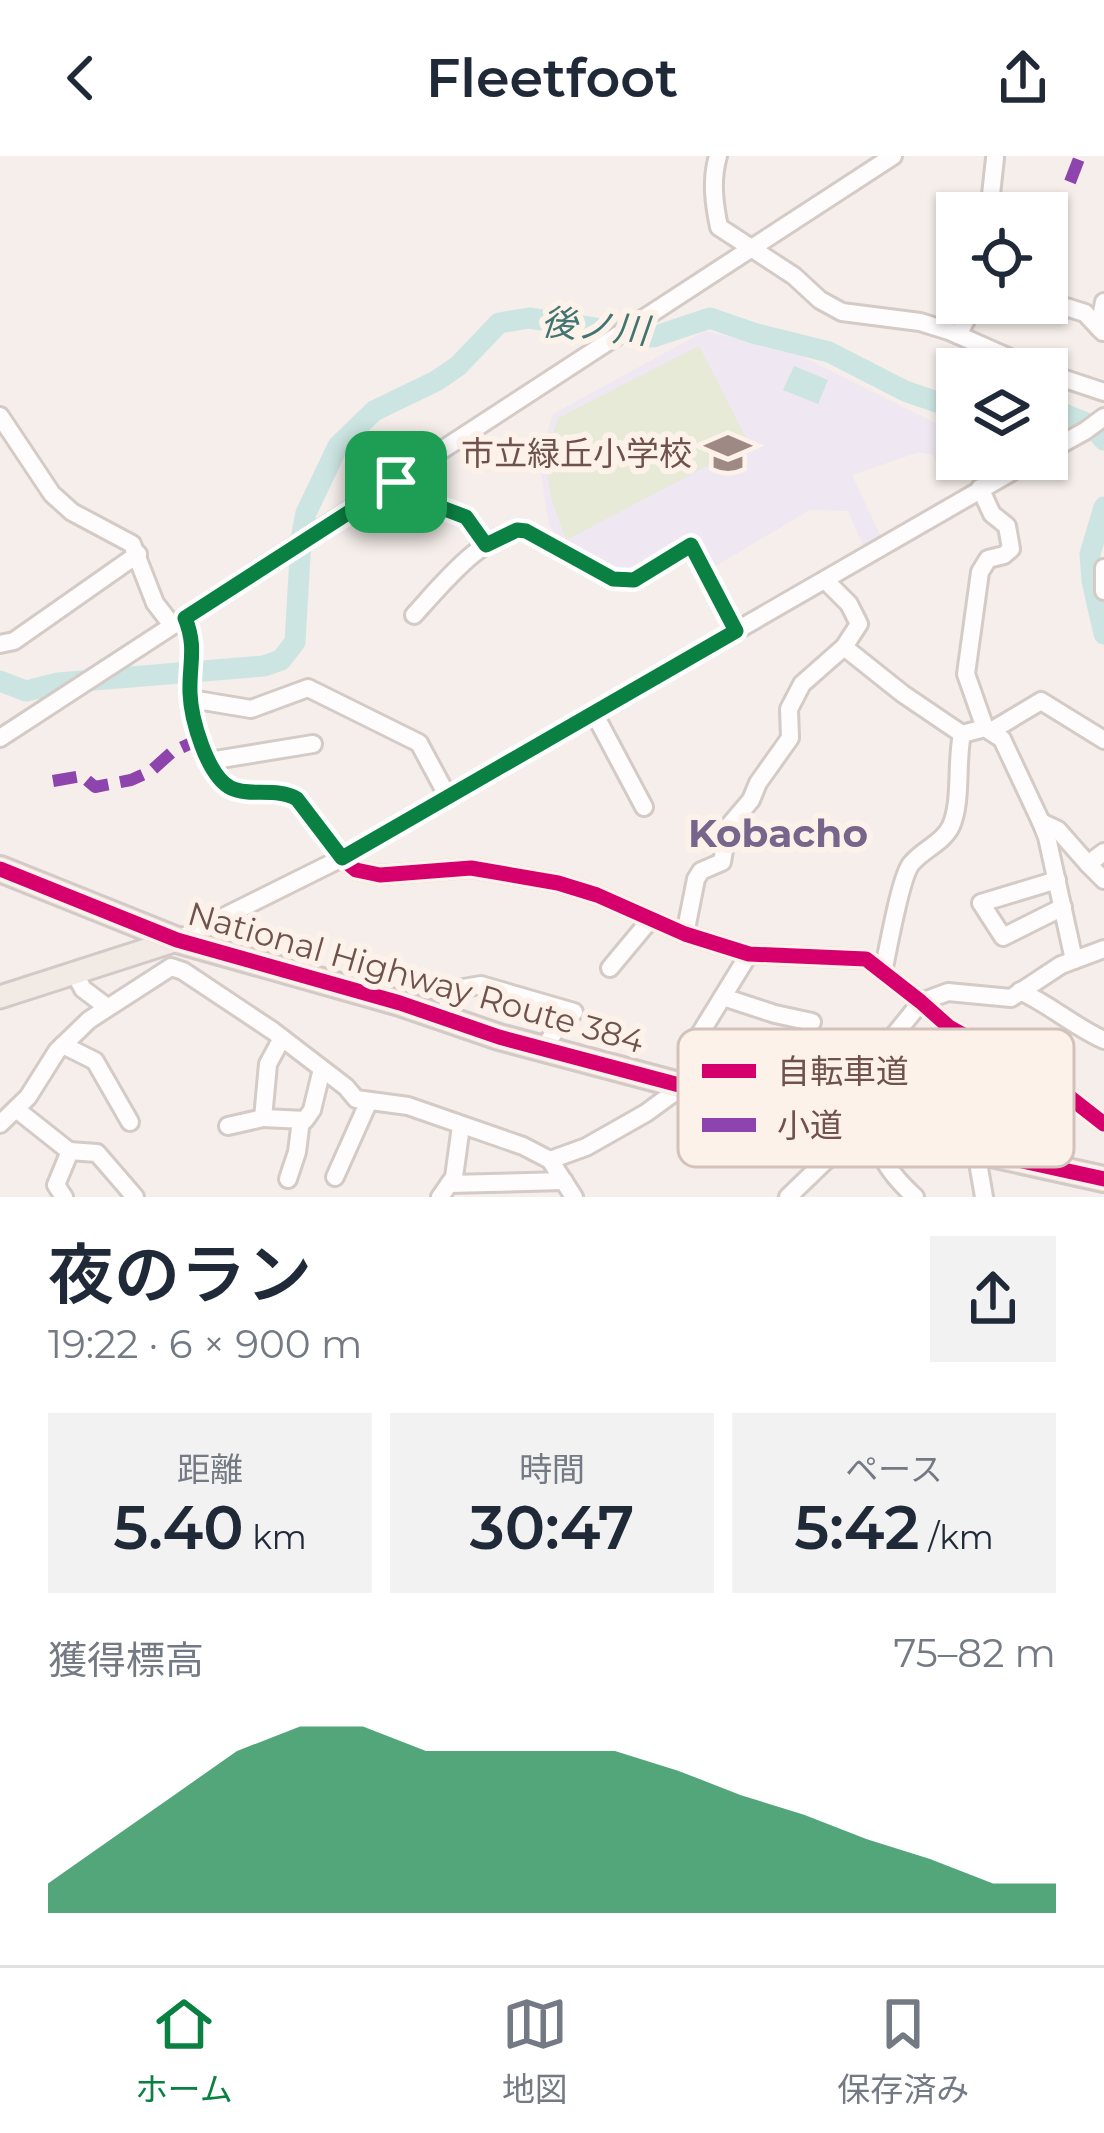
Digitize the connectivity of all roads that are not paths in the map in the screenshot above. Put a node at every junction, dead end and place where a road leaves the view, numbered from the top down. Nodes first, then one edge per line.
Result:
1 (718, 156) edge
2 (893, 156) edge
3 (995, 158) edge
4 (991, 192) edge
5 (750, 249) junction
6 (1104, 302) edge
7 (1068, 308) edge
8 (964, 324) edge
9 (1101, 330) edge
10 (958, 335) junction
11 (987, 348) edge
12 (1068, 381) edge
13 (1104, 392) edge
14 (0, 416) edge
15 (1103, 420) edge
16 (1068, 440) edge
17 (995, 480) edge
18 (396, 482) junction
19 (980, 488) junction
20 (486, 545) junction
21 (138, 554) junction
22 (1104, 568) edge
23 (825, 580) junction
24 (1104, 591) edge
25 (414, 615) dead end
26 (179, 622) junction
27 (736, 631) junction
28 (0, 644) edge
29 (844, 647) junction
30 (191, 699) junction
31 (594, 713) junction
32 (988, 730) junction
33 (962, 734) junction
34 (0, 737) edge
35 (1104, 740) edge
36 (313, 745) dead end
37 (209, 761) junction
38 (448, 797) junction
39 (644, 807) dead end
40 (1042, 822) junction
41 (1104, 852) edge
42 (342, 858) junction
43 (1088, 863) junction
44 (0, 869) edge
45 (1057, 880) junction
46 (1104, 880) edge
47 (1063, 907) junction
48 (650, 920) junction
49 (685, 934) junction
50 (177, 940) junction
51 (1104, 949) edge
52 (749, 954) junction
53 (1074, 960) junction
54 (610, 968) dead end
55 (883, 972) junction
56 (74, 973) junction
57 (1020, 992) junction
58 (0, 997) edge
59 (723, 997) junction
60 (921, 1002) junction
61 (107, 1007) junction
62 (444, 1018) junction
63 (812, 1022) dead end
64 (703, 1029) edge
65 (899, 1029) edge
66 (953, 1029) edge
67 (282, 1038) junction
68 (1104, 1040) edge
69 (63, 1045) junction
70 (543, 1048) junction
71 (322, 1069) junction
72 (678, 1085) edge
73 (678, 1090) edge
74 (1074, 1100) edge
75 (369, 1101) junction
76 (16, 1109) junction
77 (263, 1118) junction
78 (302, 1120) junction
79 (130, 1122) dead end
80 (0, 1124) edge
81 (1104, 1124) edge
82 (228, 1126) dead end
83 (461, 1126) junction
84 (70, 1151) junction
85 (550, 1160) junction
86 (819, 1167) edge
87 (887, 1167) edge
88 (979, 1167) edge
89 (1049, 1167) edge
90 (335, 1177) dead end
91 (288, 1179) dead end
92 (1104, 1179) edge
93 (569, 1189) edge
94 (516, 1190) edge
95 (449, 1191) edge
96 (64, 1197) edge
97 (135, 1197) edge
98 (788, 1197) edge
99 (915, 1197) edge
100 (984, 1197) edge

1 - 5 street
2 - 5 street
3 - 4 street
5 - 10 street
5 - 18 street
6 - 9 street
7 - 9 street
8 - 10 street
10 - 11 street
12 - 13 street
14 - 21 street
15 - 16 street
17 - 19 street
18 - 20 street
18 - 26 street
19 - 23 street
19 - 32 street
20 - 25 street
20 - 27 street
21 - 26 street
21 - 28 street
22 - 24 street
23 - 27 street
23 - 29 street
26 - 30 street
26 - 34 street
27 - 31 street
29 - 33 street
29 - 49 street
30 - 37 street
30 - 38 street
31 - 38 street
31 - 39 street
32 - 33 street
32 - 35 street
32 - 40 street
33 - 55 street
36 - 37 street
37 - 42 street
38 - 42 street
40 - 43 street
40 - 45 street
41 - 43 street
42 - 48 street
42 - 50 street
43 - 46 street
44 - 50 highway, National Highway Route 384
45 - 47 street
45 - 47 street
47 - 53 street
48 - 49 street
48 - 54 street
49 - 52 street
50 - 56 main road
50 - 62 highway, National Highway Route 384
51 - 53 street
52 - 55 street
52 - 59 street
53 - 57 street
55 - 60 street
56 - 58 main road
56 - 61 street
57 - 60 street
57 - 68 street
59 - 63 street
59 - 64 street
60 - 65 street
60 - 66 street
61 - 67 street
61 - 69 street
62 - 70 highway, National Highway Route 384
62 - 70 street
67 - 71 street
67 - 77 street
69 - 76 street
69 - 79 street
70 - 72 highway, National Highway Route 384
71 - 75 street
71 - 78 street
73 - 85 street
74 - 81 street
75 - 83 street
75 - 90 street
76 - 80 street
76 - 84 street
77 - 78 street
77 - 82 street
78 - 91 street
83 - 85 street
83 - 95 street
84 - 96 street
84 - 97 street
85 - 93 street
86 - 98 street
87 - 99 street
88 - 100 street
89 - 92 highway, National Highway Route 384
93 - 94 street
94 - 95 street

